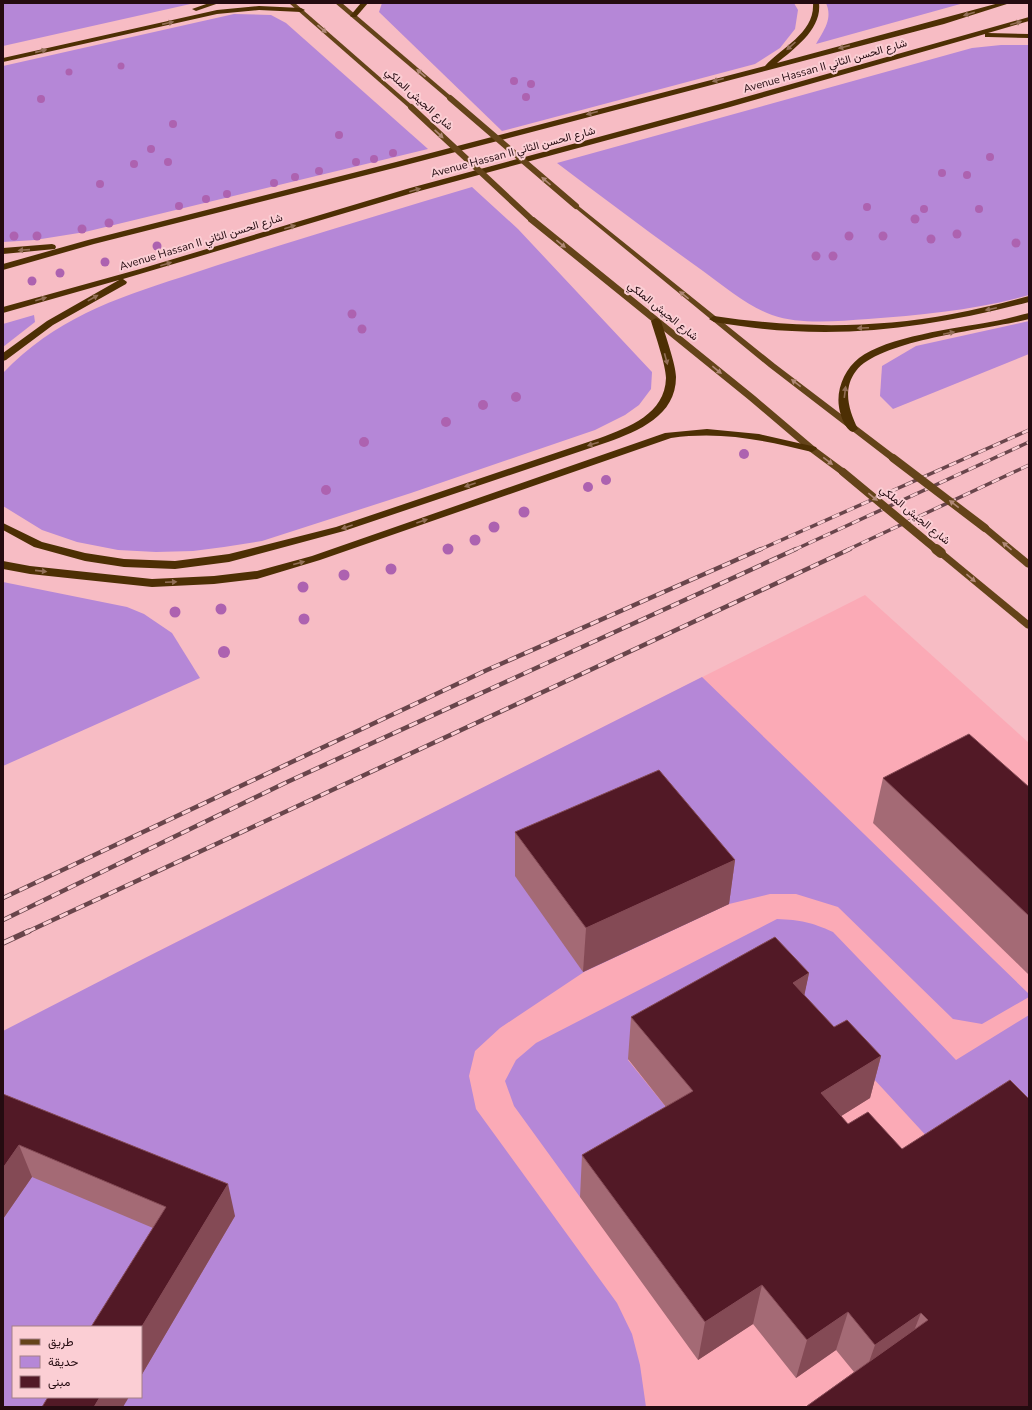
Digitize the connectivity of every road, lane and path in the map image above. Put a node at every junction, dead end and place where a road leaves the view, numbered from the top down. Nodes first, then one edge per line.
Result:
1 (216, 3) edge
2 (292, 3) edge
3 (338, 3) edge
4 (365, 3) edge
5 (816, 3) edge
6 (1007, 3) edge
7 (300, 10) junction
8 (354, 16) junction
9 (1029, 19) edge
10 (977, 35) junction
11 (1029, 36) edge
12 (3, 52) edge
13 (3, 60) edge
14 (768, 67) junction
15 (91, 242) junction
16 (3, 251) edge
17 (3, 267) edge
18 (143, 271) junction
19 (1029, 299) edge
20 (3, 310) edge
21 (1029, 316) edge
22 (714, 319) junction
23 (656, 321) junction
24 (3, 358) edge
25 (853, 429) junction
26 (812, 449) junction
27 (3, 526) edge
28 (3, 565) edge
29 (1029, 565) edge
30 (1029, 626) edge

1 - 12 highway
2 - 7 main road, شارع الجيش الملكي
3 - 8 main road, شارع الجيش الملكي
4 - 8 highway
5 -> 14 highway
6 -> 14 highway, Avenue Hassan II شارع الحسن الثاني
13 -> 7 highway
7 -> 23 main road, شارع الجيش الملكي, bridge
22 -> 8 main road, شارع الجيش الملكي, bridge
10 -> 9 highway, Avenue Hassan II شارع الحسن الثاني
10 - 11 highway
18 -> 10 highway, Avenue Hassan II شارع الحسن الثاني
14 -> 15 highway, Avenue Hassan II شارع الحسن الثاني
15 -> 16 highway
15 - 17 highway, Avenue Hassan II شارع الحسن الثاني
20 -> 18 highway, Avenue Hassan II شارع الحسن الثاني
24 -> 18 highway
19 -> 22 highway
25 -> 21 highway
25 -> 22 main road, شارع الجيش الملكي
23 -> 26 main road, شارع الجيش الملكي
23 -> 27 highway
29 -> 25 main road, شارع الجيش الملكي, bridge
28 -> 26 highway
26 -> 30 main road, شارع الجيش الملكي, bridge

